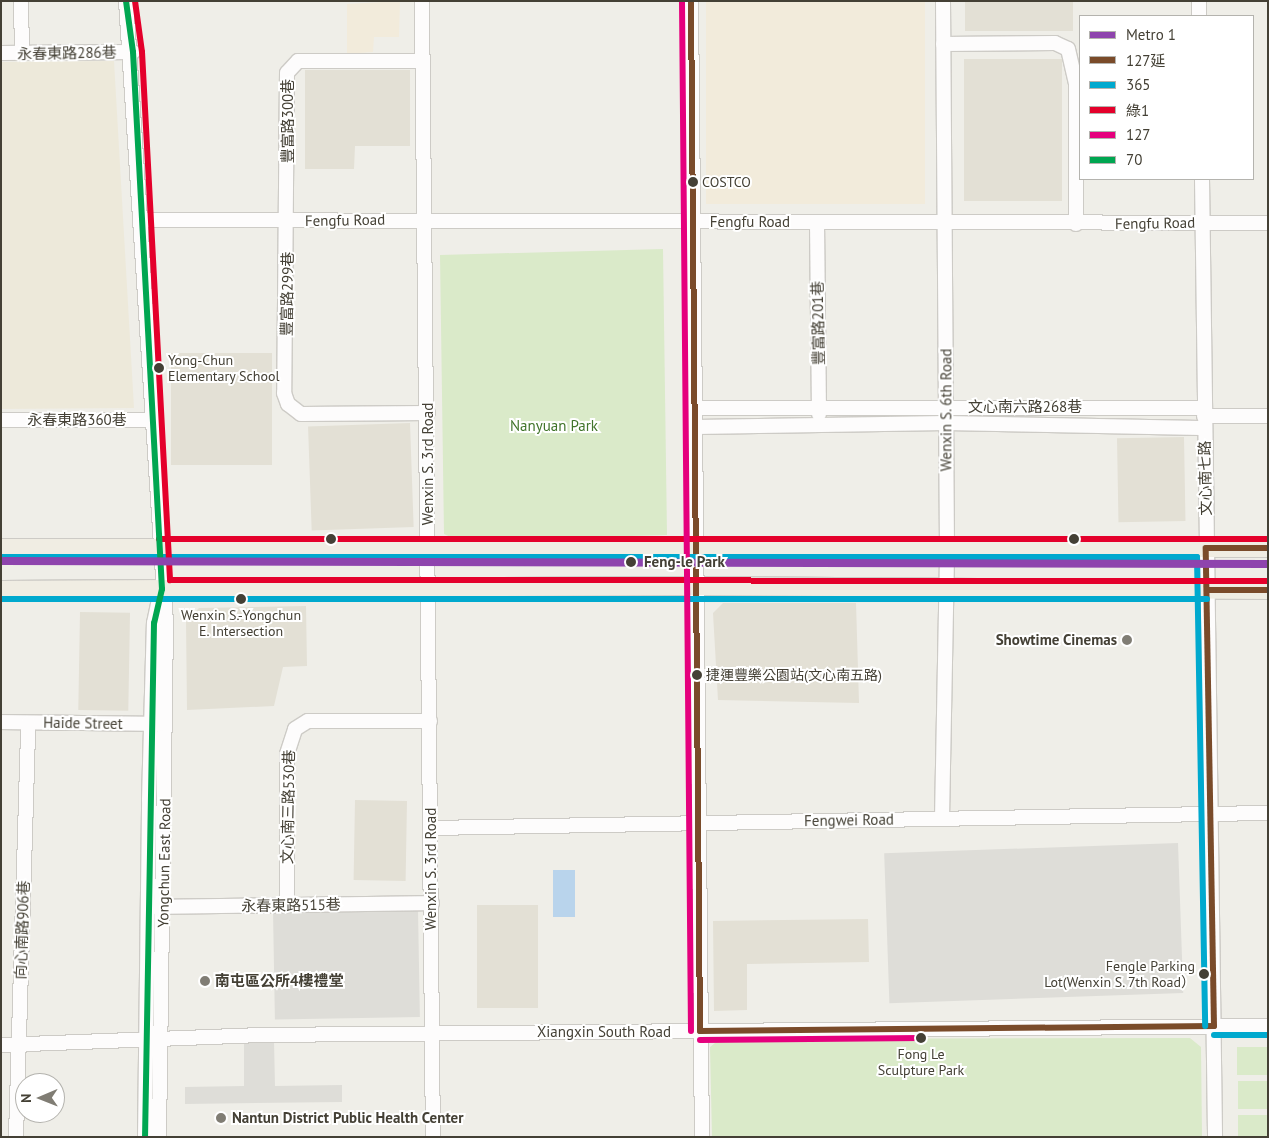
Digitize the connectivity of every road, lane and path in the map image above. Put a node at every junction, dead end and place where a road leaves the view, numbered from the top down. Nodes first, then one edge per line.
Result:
1 (21, 1) edge
2 (126, 1) edge
3 (422, 1) edge
4 (691, 1) edge
5 (943, 1) edge
6 (1199, 1) edge
7 (1199, 15) edge
8 (943, 44) junction
9 (132, 52) junction
10 (1, 53) edge
11 (22, 53) junction
12 (422, 61) junction
13 (1202, 180) edge
14 (425, 219) junction
15 (142, 220) junction
16 (288, 220) junction
17 (693, 221) junction
18 (817, 222) junction
19 (1202, 222) junction
20 (944, 223) junction
21 (1268, 223) edge
22 (1076, 224) junction
23 (946, 406) junction
24 (819, 407) junction
25 (696, 408) junction
26 (428, 412) junction
27 (1268, 416) edge
28 (1204, 418) junction
29 (1, 420) edge
30 (152, 420) junction
31 (946, 423) junction
32 (819, 424) junction
33 (696, 426) junction
34 (697, 546) junction
35 (429, 547) junction
36 (946, 547) junction
37 (1, 548) edge
38 (159, 548) junction
39 (1206, 548) junction
40 (1268, 548) edge
41 (695, 586) junction
42 (429, 588) junction
43 (946, 588) junction
44 (162, 589) junction
45 (1, 590) edge
46 (1207, 590) junction
47 (1268, 590) edge
48 (430, 721) junction
49 (1, 722) edge
50 (28, 723) junction
51 (159, 724) junction
52 (1268, 812) edge
53 (1210, 813) junction
54 (942, 818) junction
55 (698, 823) junction
56 (431, 828) junction
57 (432, 903) junction
58 (287, 905) junction
59 (157, 906) junction
60 (1214, 1026) junction
61 (1268, 1026) edge
62 (700, 1031) junction
63 (433, 1033) junction
64 (162, 1036) junction
65 (147, 1038) junction
66 (19, 1044) junction
67 (1, 1045) edge
68 (16, 1137) edge
69 (145, 1137) edge
70 (159, 1137) edge
71 (433, 1137) edge
72 (702, 1137) edge
73 (1216, 1137) edge

1 - 11 street
2 - 9 street, Yongchun East Road
3 - 12 street, Wenxin S. 3rd Road
4 - 17 street
5 - 8 street, Wenxin S. 6th Road
6 - 7 street
8 - 20 street, Wenxin S. 6th Road
8 - 22 street
9 - 11 street, 永春東路286巷
9 - 15 street, Yongchun East Road
10 - 11 street, 永春東路286巷
12 - 14 street, Wenxin S. 3rd Road
12 - 16 street, 豐富路300巷
13 - 19 street, 文心南七路
14 - 16 street, Fengfu Road
14 - 17 street, Fengfu Road
14 - 26 street, Wenxin S. 3rd Road
15 - 16 street, Fengfu Road
15 - 30 street, Yongchun East Road
16 - 26 street, 豐富路299巷
17 - 18 street, Fengfu Road
17 - 25 street
18 - 20 street, Fengfu Road
18 - 24 street, 豐富路201巷
19 - 21 street, Fengfu Road
19 - 22 street, Fengfu Road
19 - 28 street, 文心南七路
20 - 22 street, Fengfu Road
20 - 23 street, Wenxin S. 6th Road
23 - 24 street, 文心南六路268巷
23 - 28 street, 文心南六路268巷
23 - 31 street, Wenxin S. 6th Road
24 - 25 street, 文心南六路268巷
24 - 32 street, 豐富路201巷
25 - 33 street
26 - 35 street, Wenxin S. 3rd Road
27 - 28 street
28 - 31 street, 文心南六路268巷
28 - 39 street, 文心南七路
29 - 30 street, 永春東路360巷
30 - 38 street, Yongchun East Road
31 - 32 street, 文心南六路268巷
31 - 36 street, Wenxin S. 6th Road
32 - 33 street, 文心南六路268巷
33 - 34 street
34 - 35 main road
34 - 36 main road
34 - 41 street
35 - 38 main road
35 - 42 street, Wenxin S. 3rd Road
36 - 39 main road
36 - 43 street, Wenxin S. 6th Road
37 - 38 main road
38 - 44 street, Yongchun East Road
39 - 40 main road
39 - 46 street, 文心南七路
41 - 42 main road
41 - 43 main road
41 - 55 street
42 - 44 main road
42 - 48 street, Wenxin S. 3rd Road
43 - 46 main road
43 - 54 street, Wenxin S. 6th Road
44 - 45 main road
44 - 51 street, Yongchun East Road
46 - 47 main road
46 - 53 street, 文心南七路
48 - 56 street, Wenxin S. 3rd Road
48 - 58 street, 文心南三路530巷
49 - 50 street, Haide Street
50 - 51 street, Haide Street
50 - 66 street, 向心南路906巷
51 - 59 street, Yongchun East Road
52 - 53 street, Fengwei Road
53 - 54 street, Fengwei Road
53 - 60 street, 文心南七路
54 - 55 street, Fengwei Road
55 - 56 street, Fengwei Road
55 - 62 street
56 - 57 street, Wenxin S. 3rd Road
57 - 58 street, 永春東路515巷
57 - 63 street, Wenxin S. 3rd Road
58 - 59 street, 永春東路515巷
59 - 64 street, Yongchun East Road
59 - 65 street, Yongchun East Road
60 - 61 street, Xiangxin South Road
60 - 62 street, Xiangxin South Road
60 - 73 street, 文心南七路
62 - 63 street, Xiangxin South Road
62 - 72 street
63 - 64 street, Xiangxin South Road
63 - 71 street, Wenxin S. 3rd Road
64 - 65 street, Xiangxin South Road
64 - 70 street, Yongchun East Road
65 - 66 street, Xiangxin South Road
65 - 69 street, Yongchun East Road
66 - 67 street, Xiangxin South Road
66 - 68 street, 向心南路906巷

